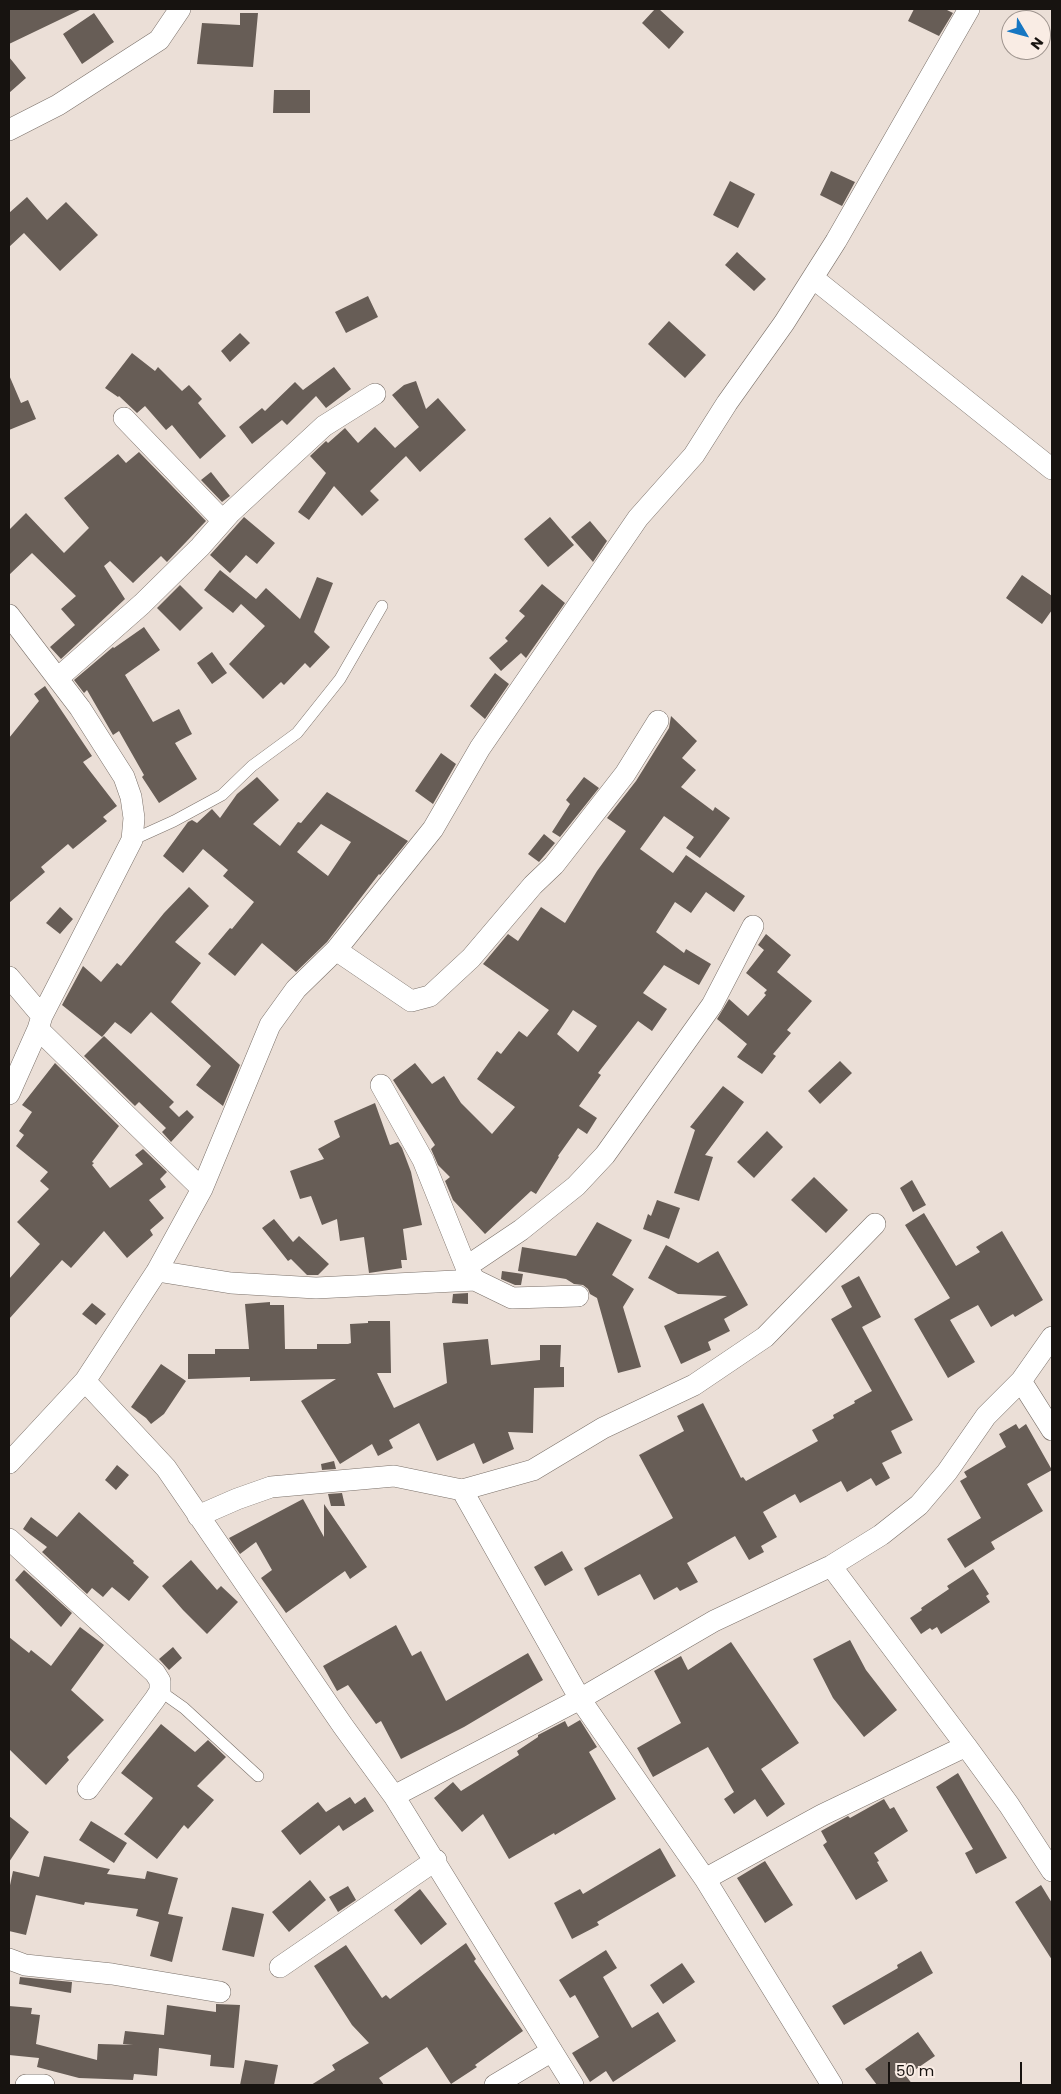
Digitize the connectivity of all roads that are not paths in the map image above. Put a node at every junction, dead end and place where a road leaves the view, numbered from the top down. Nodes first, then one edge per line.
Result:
1 (180, 9) edge
2 (969, 9) edge
3 (9, 130) edge
4 (813, 278) junction
5 (376, 394) dead end
6 (124, 418) dead end
7 (1052, 469) edge
8 (223, 521) junction
9 (382, 606) dead end
10 (9, 615) edge
11 (58, 678) junction
12 (658, 720) dead end
13 (132, 840) junction
14 (753, 926) dead end
15 (336, 950) junction
16 (9, 977) edge
17 (40, 1023) junction
18 (381, 1085) dead end
19 (9, 1094) edge
20 (202, 1189) junction
21 (875, 1224) dead end
22 (157, 1271) junction
23 (470, 1273) junction
24 (578, 1296) dead end
25 (1052, 1337) edge
26 (85, 1381) junction
27 (1021, 1381) junction
28 (1052, 1430) edge
29 (9, 1463) edge
30 (462, 1490) junction
31 (198, 1516) junction
32 (9, 1539) edge
33 (831, 1566) junction
34 (160, 1690) junction
35 (580, 1699) junction
36 (966, 1746) junction
37 (258, 1776) dead end
38 (88, 1789) dead end
39 (394, 1796) junction
40 (436, 1860) junction
41 (1052, 1871) edge
42 (705, 1879) junction
43 (9, 1959) edge
44 (280, 1967) dead end
45 (220, 1992) dead end
46 (552, 2051) junction
47 (26, 2085) edge
48 (44, 2085) edge
49 (495, 2085) edge
50 (573, 2085) edge
51 (832, 2085) edge

1 - 3 street
2 - 4 street
4 - 7 street
4 - 15 street
5 - 8 street
6 - 8 street
8 - 11 street
9 - 13 lane
10 - 11 street
11 - 13 street
12 - 15 street
13 - 17 street
14 - 23 street
15 - 20 street
16 - 17 street
17 - 19 street
17 - 20 street
18 - 23 street
20 - 22 street
21 - 30 street
22 - 23 street
22 - 26 street
23 - 24 street
25 - 27 street
26 - 29 street
26 - 31 street
27 - 28 street
27 - 33 street
30 - 31 street
30 - 35 street
31 - 39 street
32 - 34 street
33 - 35 street
33 - 36 street
34 - 37 lane
34 - 38 street
35 - 39 street
35 - 42 street
36 - 41 street
36 - 42 street
39 - 40 street
40 - 44 street
40 - 46 street
42 - 51 street
43 - 45 street
46 - 49 street
46 - 50 street
47 - 48 street

